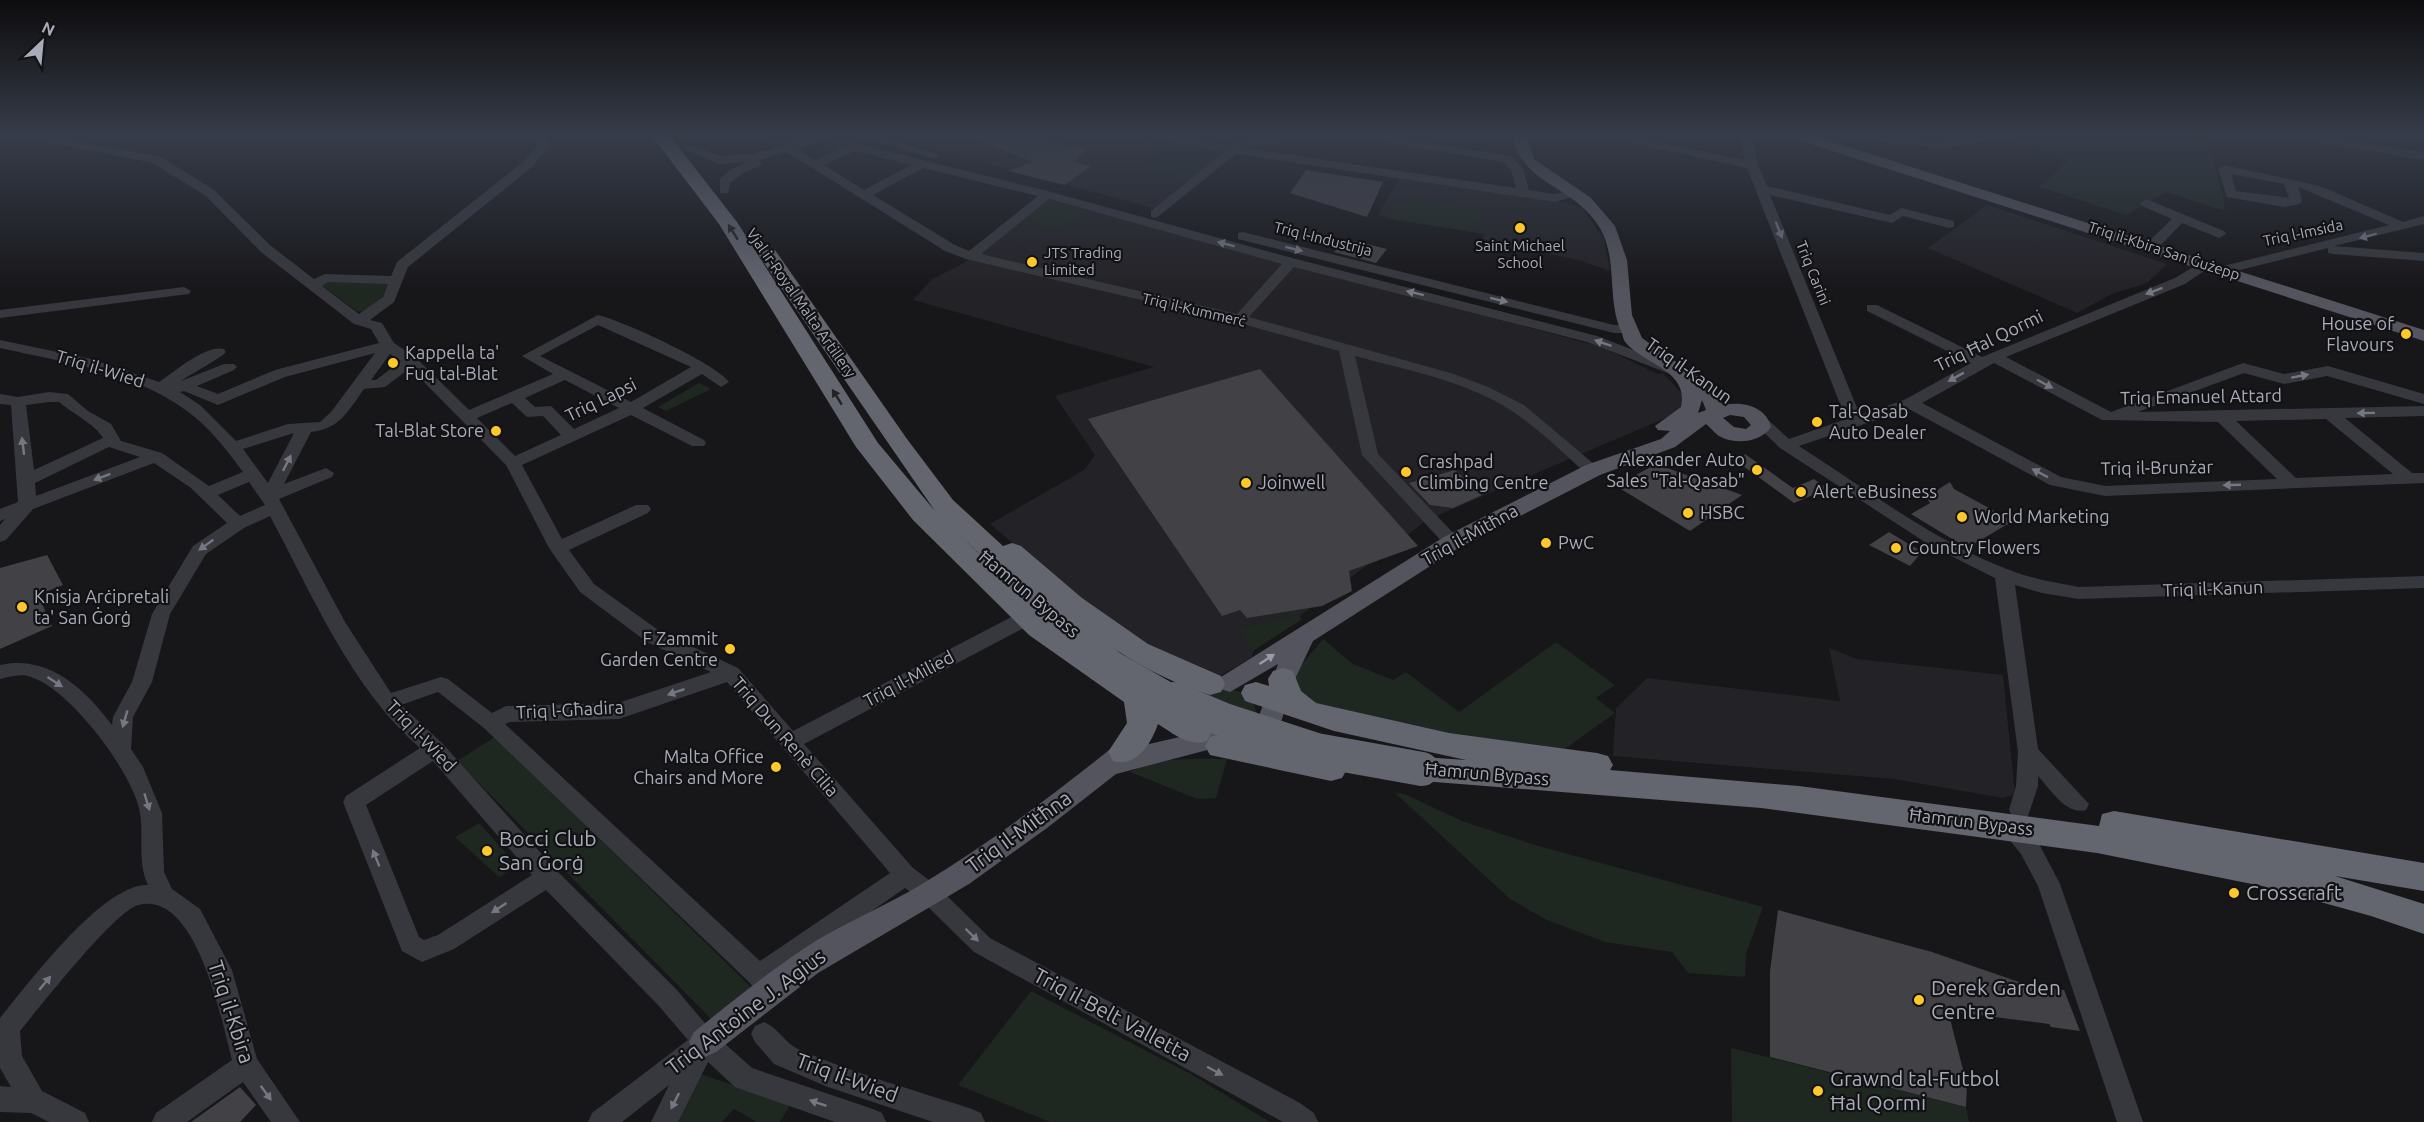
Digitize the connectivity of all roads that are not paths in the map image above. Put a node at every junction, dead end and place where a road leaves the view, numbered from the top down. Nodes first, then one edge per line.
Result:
1 (203, 188) edge
2 (498, 188) edge
3 (701, 188) edge
4 (853, 188) edge
5 (876, 188) edge
6 (1020, 188) edge
7 (1029, 188) edge
8 (1061, 188) edge
9 (1187, 188) edge
10 (1492, 188) edge
11 (1522, 188) edge
12 (1568, 188) edge
13 (1966, 188) edge
14 (2229, 188) edge
15 (2292, 188) edge
16 (2313, 188) edge
17 (1762, 189) joint
18 (724, 190) edge
19 (1523, 193) junction
20 (1576, 194) junction
21 (864, 195) junction
22 (1047, 195) junction
23 (2146, 204) dead end
24 (1156, 214) junction
25 (2180, 218) junction
26 (2424, 220) edge
27 (1949, 224) dead end
28 (2402, 226) junction
29 (2219, 234) dead end
30 (2151, 247) junction
31 (2311, 248) junction
32 (971, 256) junction
33 (2424, 257) edge
34 (1291, 262) junction
35 (2205, 264) junction
36 (2224, 270) junction
37 (398, 280) junction
38 (314, 285) junction
39 (184, 291) dead end
40 (1872, 308) dead end
41 (0, 314) edge
42 (1240, 319) junction
43 (359, 321) junction
44 (1631, 331) junction
45 (2424, 336) edge
46 (1, 344) edge
47 (388, 346) junction
48 (1347, 349) junction
49 (219, 352) dead end
50 (1988, 360) junction
51 (411, 361) junction
52 (229, 367) dead end
53 (703, 367) junction
54 (564, 375) junction
55 (1681, 375) junction
56 (721, 382) dead end
57 (360, 386) junction
58 (172, 388) junction
59 (514, 396) junction
60 (0, 399) edge
61 (2424, 399) edge
62 (18, 402) junction
63 (1910, 403) junction
64 (632, 408) junction
65 (2424, 411) edge
66 (1715, 412) junction
67 (2330, 414) junction
68 (466, 417) junction
69 (2109, 417) junction
70 (2222, 417) junction
71 (1854, 420) junction
72 (1752, 422) junction
73 (305, 428) junction
74 (1728, 432) junction
75 (572, 436) junction
76 (1668, 436) junction
77 (112, 440) junction
78 (698, 443) dead end
79 (898, 444) junction
80 (1786, 445) junction
81 (232, 447) junction
82 (868, 447) junction
83 (156, 457) junction
84 (513, 463) junction
85 (1593, 470) junction
86 (326, 473) dead end
87 (253, 474) junction
88 (2416, 479) edge
89 (27, 480) junction
90 (2290, 483) junction
91 (207, 493) junction
92 (272, 502) junction
93 (27, 505) junction
94 (642, 509) dead end
95 (0, 515) edge
96 (238, 524) junction
97 (0, 536) edge
98 (1452, 542) junction
99 (558, 548) junction
100 (2004, 575) junction
101 (1015, 579) junction
102 (2424, 582) edge
103 (1028, 616) junction
104 (1304, 635) junction
105 (0, 672) edge
106 (731, 673) junction
107 (1235, 697) junction
108 (1138, 698) junction
109 (386, 702) junction
110 (491, 723) junction
111 (1208, 740) junction
112 (790, 742) junction
113 (435, 749) junction
114 (120, 751) junction
115 (2028, 752) junction
116 (1116, 760) junction
117 (1688, 781) junction
118 (2078, 804) dead end
119 (2015, 818) junction
120 (2159, 830) junction
121 (2053, 832) junction
122 (2107, 840) junction
123 (2204, 858) junction
124 (2424, 860) edge
125 (905, 875) junction
126 (548, 877) junction
127 (2424, 877) edge
128 (2049, 884) junction
129 (930, 894) junction
130 (164, 896) junction
131 (2424, 898) edge
132 (2424, 919) edge
133 (2424, 929) edge
134 (764, 982) junction
135 (4, 1027) edge
136 (764, 1034) dead end
137 (705, 1042) junction
138 (4, 1064) edge
139 (246, 1065) junction
140 (0, 1099) edge
141 (33, 1100) junction
142 (287, 1121) edge
143 (76, 1122) edge
144 (165, 1122) edge
145 (601, 1122) edge
146 (664, 1122) edge
147 (873, 1122) edge
148 (972, 1122) edge
149 (1305, 1122) edge
150 (2130, 1122) edge

1 - 38 street
2 - 37 street
82 -> 3 highway, Vjal ir-Royal Malta Artillery
4 - 21 street, Triq il-Kummerċ
5 - 21 street
6 - 22 street, Triq l-Industrija
7 - 22 street, Triq l-Industrija
8 - 24 street, Triq l-Industrija
9 - 24 street
10 - 19 street
11 - 19 street
12 - 20 main road, Triq il-Kanun
13 - 30 main road, Triq il-Kbira San Ġużepp
14 - 15 street
16 - 28 street
17 - 27 street
17 -> 71 street, Triq Carini
18 - 79 highway, Vjal ir-Royal Malta Artillery
19 - 20 street
20 - 44 main road, Triq il-Kanun
21 - 32 street, Triq il-Kummerċ
22 - 32 street
34 -> 22 street, Triq l-Industrija
23 - 25 street
24 -> 44 street, Triq l-Industrija
25 - 29 street
25 - 30 street
26 - 28 street, Triq l-Imsida
28 -> 31 street, Triq l-Imsida
30 - 35 main road, Triq il-Kbira San Ġużepp
31 - 33 street
31 - 36 street, Triq l-Imsida
32 - 42 street, Triq il-Kummerċ
34 - 42 street
55 -> 34 street, Triq l-Industrija
35 - 36 main road, Triq il-Kbira San Ġużepp
35 -> 50 street, Triq Ħal Qormi
36 - 45 main road, Triq il-Kbira San Ġużepp
37 - 38 street
37 - 43 street
38 - 43 street
39 - 41 street
40 - 50 street, Triq Emanuel Attard
42 - 48 street, Triq il-Kummerċ
43 - 47 street, Triq Dun Renè Cilia
44 - 55 main road, Triq il-Kanun
44 - 72 main road, Triq il-Kanun
46 - 58 street, Triq il-Wied
47 - 51 street, Triq Dun Renè Cilia
47 - 57 street
47 - 58 street
48 - 85 street, Triq il-Kummerċ
48 - 98 street
49 - 58 street
50 -> 63 street, Triq Ħal Qormi
50 -> 69 street, Triq Emanuel Attard
51 - 57 street
51 - 68 street, Triq Dun Renè Cilia
52 - 58 street
53 - 54 street
53 - 56 street
53 - 64 street, Triq Lapsi
54 - 59 street
54 - 64 street
55 - 66 main road, Triq il-Kanun
55 - 76 main road
57 - 73 street
58 - 81 street, Triq il-Wied
59 - 68 street
59 - 75 street
60 - 62 street
69 -> 61 street
62 - 77 street
89 -> 62 street
63 - 71 street, Triq Ħal Qormi
90 -> 63 street, Triq il-Brunżar
64 - 75 street, Triq Lapsi
64 - 78 street
65 -> 67 street, Triq Emanuel Attard
66 - 72 main road
66 - 74 main road, Triq il-Kanun
66 - 76 main road, Triq il-Mitħna
67 - 70 street, Triq Emanuel Attard
67 - 88 street
68 - 84 street, Triq Dun Renè Cilia
69 - 70 street, Triq Emanuel Attard
70 - 90 street
71 - 80 street, Triq Ħal Qormi
72 - 74 main road, Triq il-Mitħna
72 - 80 street, Triq il-Kanun
73 - 81 street
92 -> 73 street
74 - 76 main road, Triq il-Mitħna
75 - 84 street, Triq Lapsi
76 - 85 main road, Triq il-Mitħna
77 - 83 street
77 - 89 street
79 - 101 highway, Ħamrun Bypass
79 - 107 highway
80 - 100 street, Triq il-Kanun
81 - 87 street, Triq il-Wied
82 - 101 highway, Ħamrun Bypass
82 - 103 highway
83 - 91 street
83 -> 93 street
84 - 99 street, Triq Dun Renè Cilia
85 - 98 main road, Triq il-Mitħna
86 - 92 street
87 - 91 street
87 - 92 street, Triq il-Wied
88 - 90 street, Triq il-Brunżar
89 - 93 street
91 - 96 street
92 - 96 street
92 - 109 street, Triq il-Wied
93 - 95 street
93 - 97 street
94 - 99 street
96 -> 114 street
98 - 104 main road, Triq il-Mitħna
99 - 106 street, Triq Dun Renè Cilia
100 - 102 street, Triq il-Kanun
100 - 115 street
101 - 117 highway, Ħamrun Bypass, bridge
103 - 108 highway
103 - 112 street, Triq il-Milied
107 -> 104 main road, Triq il-Mitħna
104 - 107 main road, Triq il-Mitħna
105 -> 114 street
106 -> 110 street, Triq l-Għadira
106 - 112 street, Triq Dun Renè Cilia
107 - 108 highway
107 - 111 highway
107 - 111 main road, Triq il-Mitħna
107 - 116 main road, Triq il-Mitħna
107 - 117 highway
108 - 116 highway
109 - 110 street, Triq l-Għadira
109 - 113 street, Triq il-Wied
110 - 134 street
111 - 116 main road, Triq il-Mitħna
111 - 117 highway
112 - 125 street, Triq Dun Renè Cilia
113 - 126 street, Triq il-Wied
126 -> 113 street
114 -> 130 street
115 - 118 street
115 - 119 street
116 - 129 main road, Triq il-Mitħna
117 - 119 highway, Ħamrun Bypass
119 - 120 highway, Ħamrun Bypass
119 - 121 highway, Ħamrun Bypass
119 - 128 street
120 - 124 highway
120 - 127 highway
121 - 122 highway, Ħamrun Bypass
121 - 128 street
122 - 123 highway, Ħamrun Bypass
122 - 133 highway
123 - 131 highway
123 - 132 highway
125 - 129 street, Triq Dun Renè Cilia
125 - 134 street, Triq Antoine J. Agius
126 - 137 street, Triq il-Wied
128 - 150 street
129 - 134 main road, Triq Antoine J. Agius
129 -> 149 street, Triq il-Belt Valletta
135 -> 130 street
130 - 139 street, Triq il-Kbira
134 - 137 main road, Triq Antoine J. Agius
135 - 138 street
136 - 148 street, Triq il-Wied
137 - 145 street, Triq Antoine J. Agius
137 -> 146 street
147 -> 137 street, Triq il-Wied
138 - 141 street
139 -> 142 street, Triq il-Kbira
139 - 144 street
140 - 141 street
141 - 143 street

